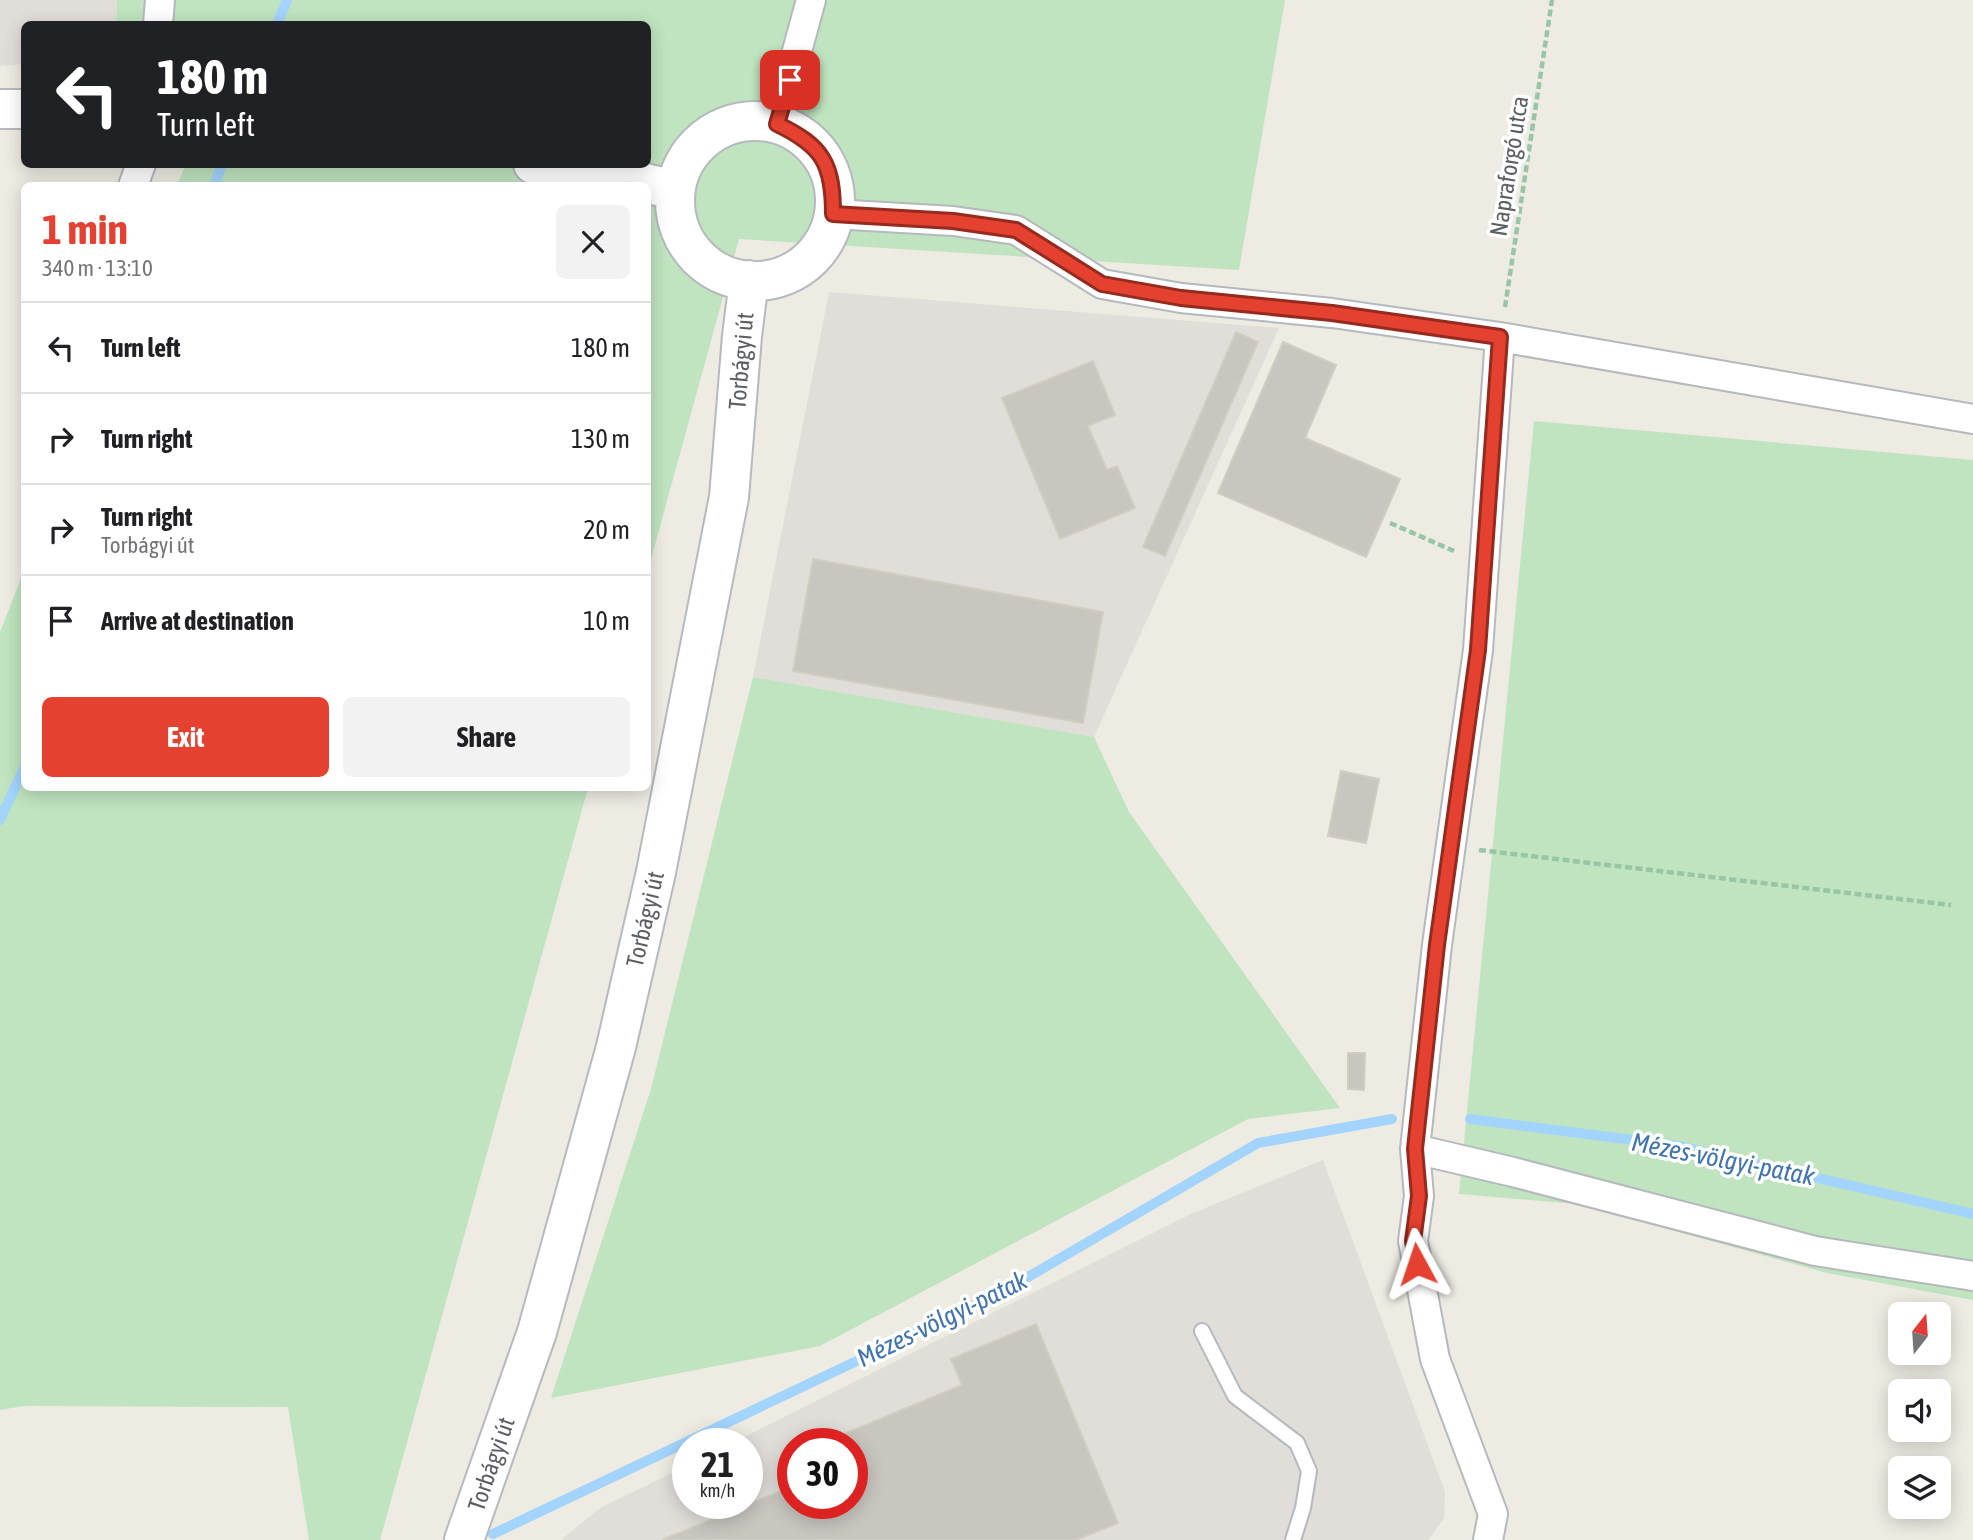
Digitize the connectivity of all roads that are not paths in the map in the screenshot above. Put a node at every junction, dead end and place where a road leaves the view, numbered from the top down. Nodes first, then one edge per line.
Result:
1 (160, 0) edge
2 (811, 0) edge
3 (159, 21) edge
4 (0, 109) edge
5 (21, 109) edge
6 (777, 124) junction
7 (557, 168) edge
8 (641, 182) edge
9 (651, 184) edge
10 (674, 190) junction
11 (833, 214) junction
12 (749, 281) junction
13 (1500, 337) junction
14 (1973, 419) edge
15 (1415, 1149) junction
16 (1973, 1276) edge
17 (1202, 1331) dead end
18 (464, 1540) edge
19 (1293, 1540) edge
20 (1488, 1540) edge

1 - 3 street
2 - 6 street
4 - 5 street
6 - 10 street
6 - 11 street
7 - 8 street
9 - 10 street
10 - 12 street
11 - 12 street
11 - 13 street
12 - 18 street, Torbágyi út
13 - 14 street
13 - 15 street
15 - 16 street
15 - 20 street
17 - 19 lane

